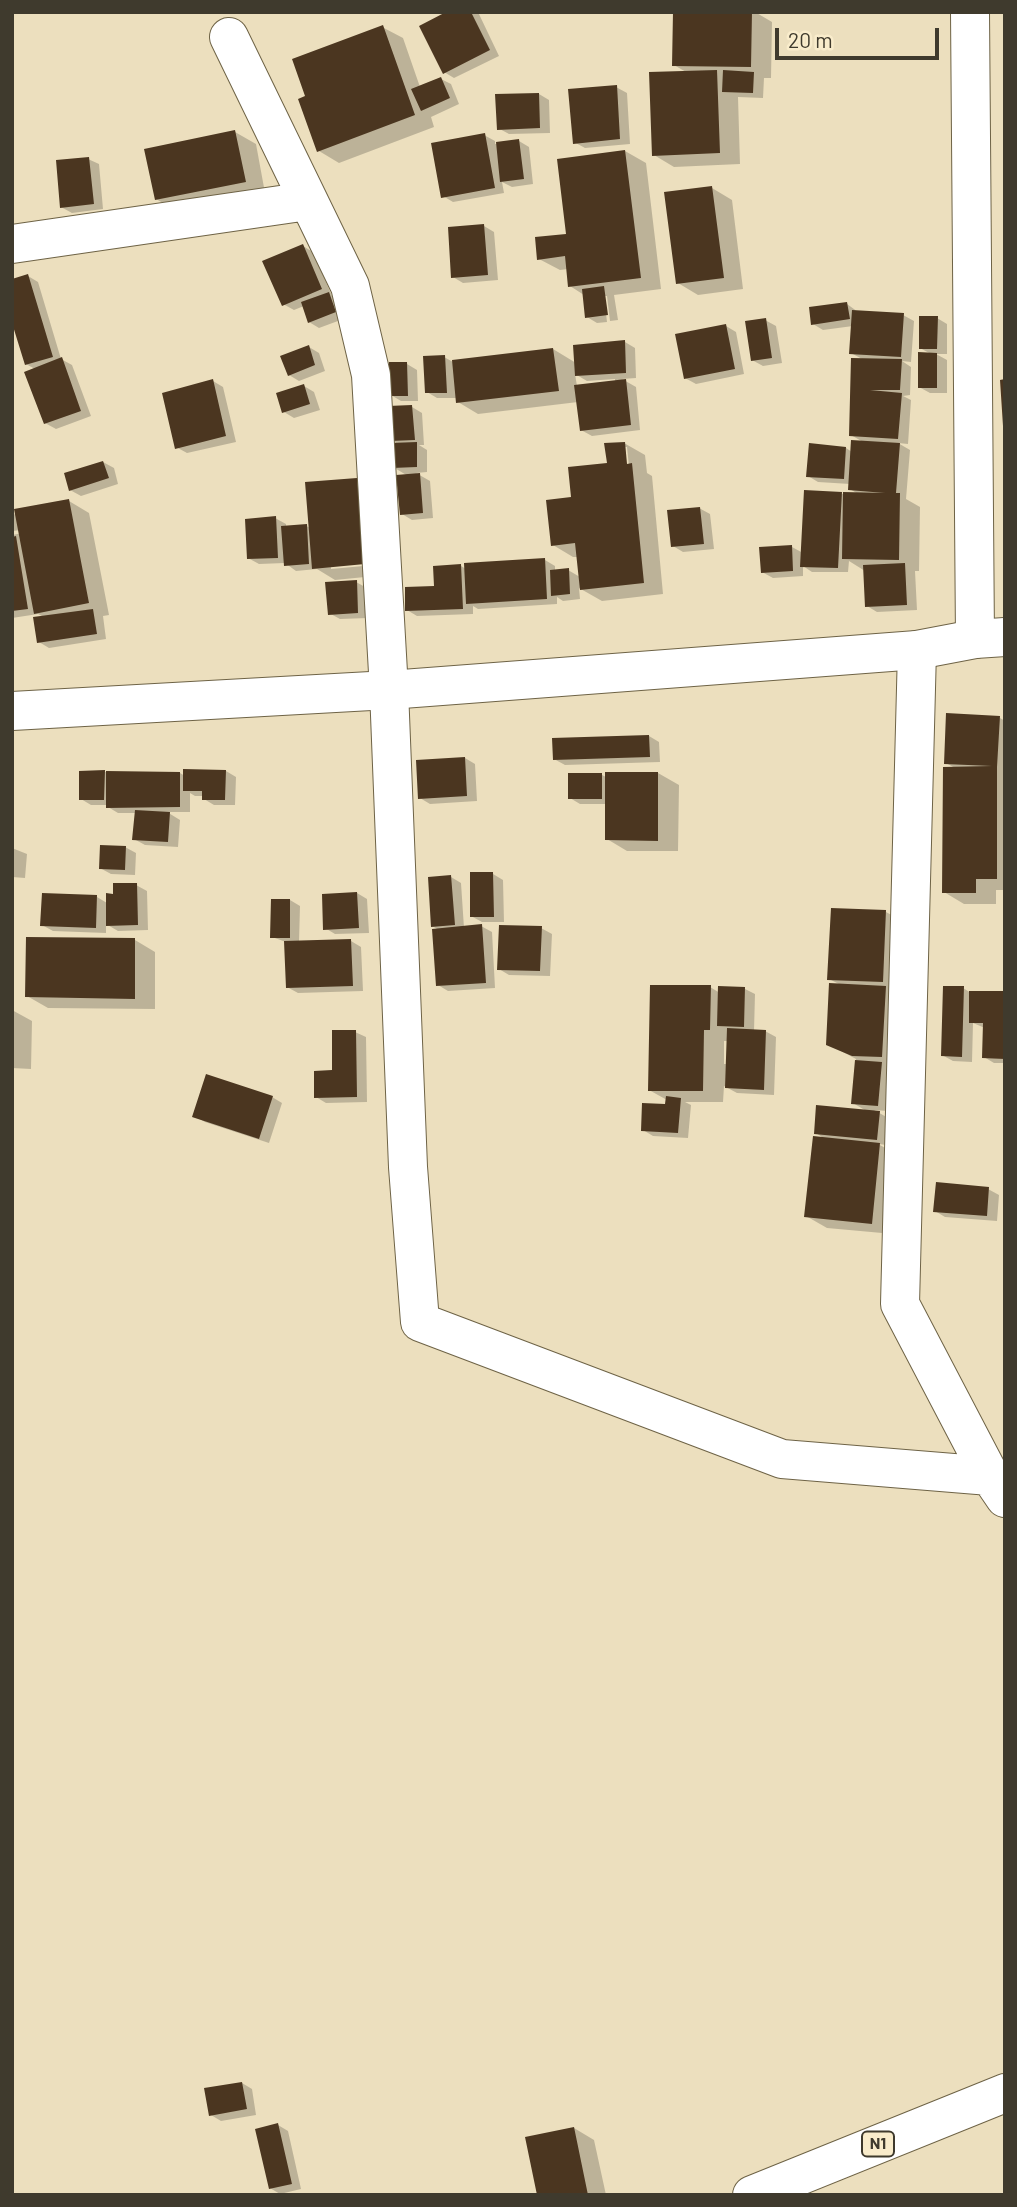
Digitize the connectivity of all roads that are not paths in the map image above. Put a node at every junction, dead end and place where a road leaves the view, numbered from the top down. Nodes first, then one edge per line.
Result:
1 (970, 12) edge
2 (229, 37) dead end
3 (309, 201) junction
4 (12, 244) edge
5 (990, 638) edge
6 (917, 650) junction
7 (389, 690) junction
8 (12, 711) edge
9 (998, 1487) edge
10 (1005, 2093) edge
11 (752, 2195) edge

1 - 5 street
2 - 3 street
3 - 4 street
3 - 7 street
5 - 6 street
6 - 7 street
6 - 9 street
7 - 8 street
7 - 9 street
10 - 11 street, N1

